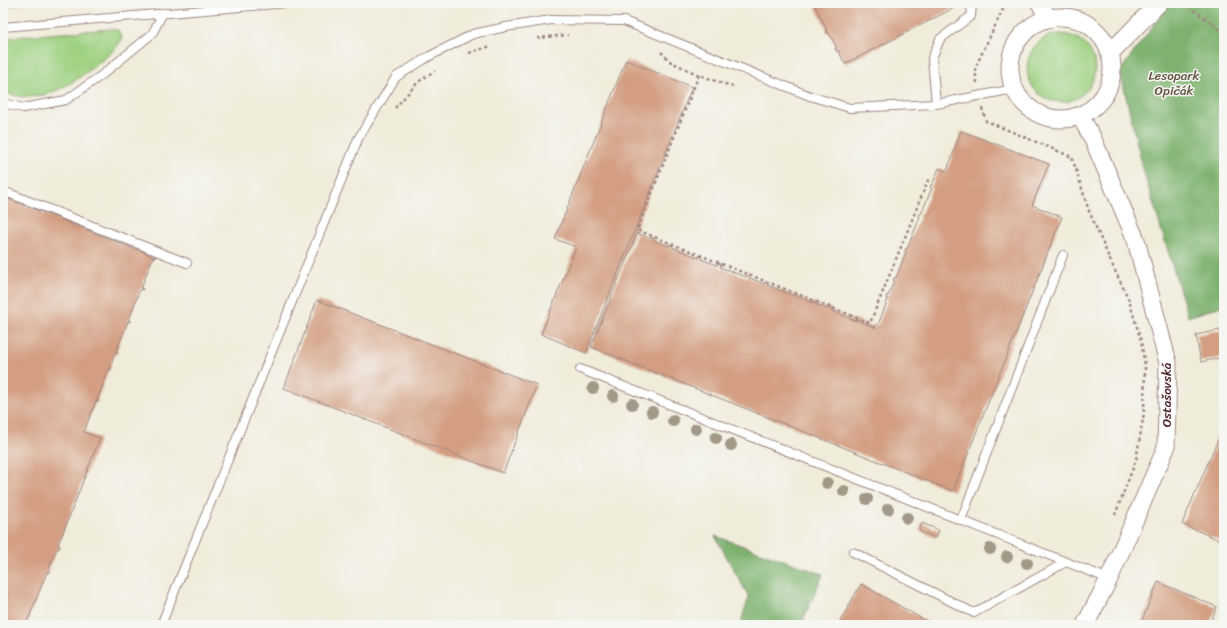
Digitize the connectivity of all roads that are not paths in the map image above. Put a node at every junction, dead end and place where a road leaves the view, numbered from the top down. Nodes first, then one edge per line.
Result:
1 (287, 3) edge
2 (972, 3) edge
3 (1040, 3) edge
4 (1159, 3) edge
5 (163, 13) junction
6 (1048, 18) junction
7 (3, 27) edge
8 (1110, 53) junction
9 (1014, 89) junction
10 (3, 103) edge
11 (936, 104) junction
12 (1080, 116) junction
13 (3, 191) edge
14 (1063, 254) dead end
15 (188, 263) dead end
16 (580, 368) dead end
17 (961, 520) junction
18 (853, 552) dead end
19 (1066, 562) junction
20 (1109, 579) junction
21 (161, 625) edge
22 (1085, 625) edge

1 - 5 lane
2 - 11 lane
3 - 6 street
4 - 8 street
5 - 7 lane
5 - 10 lane
6 - 8 street
6 - 9 street
8 - 12 street
9 - 11 lane
9 - 12 street
11 - 21 lane
12 - 20 street, Ostašovská
13 - 15 lane
14 - 17 lane
16 - 17 lane
17 - 19 lane
18 - 19 lane
19 - 20 lane
20 - 22 street, Ostašovská

